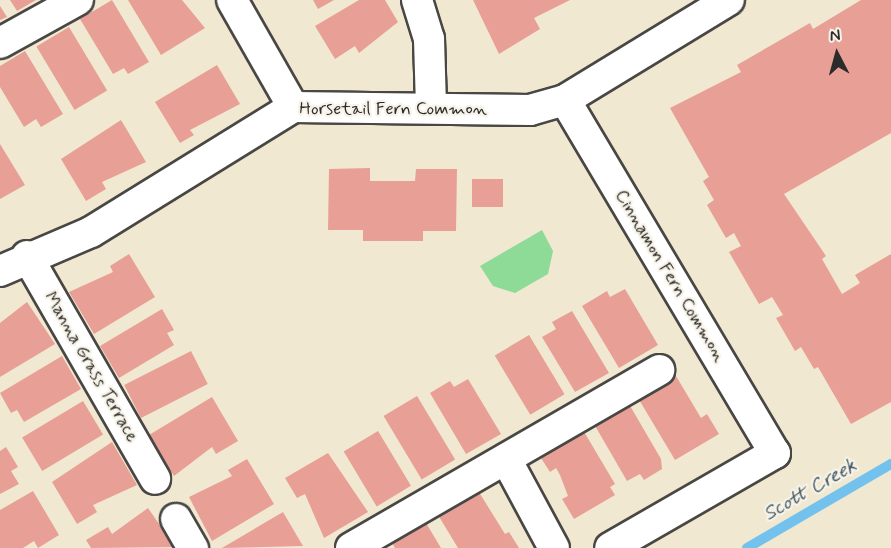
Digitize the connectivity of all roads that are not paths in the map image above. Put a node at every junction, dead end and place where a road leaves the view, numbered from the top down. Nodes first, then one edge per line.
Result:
1 (78, 0) edge
2 (232, 0) edge
3 (417, 0) edge
4 (729, 0) edge
5 (0, 43) edge
6 (565, 100) junction
7 (293, 107) junction
8 (431, 107) junction
9 (27, 256) junction
10 (0, 271) edge
11 (659, 370) dead end
12 (506, 459) junction
13 (155, 479) dead end
14 (176, 519) dead end
15 (193, 548) edge
16 (351, 548) edge
17 (554, 548) edge
18 (610, 548) edge

1 - 5 street
2 - 7 street
3 - 8 street
4 - 6 street, Horsetail Fern Common
6 - 8 street, Horsetail Fern Common
6 - 18 street, Cinnamon Fern Common
7 - 8 street, Horsetail Fern Common
7 - 9 street, Horsetail Fern Common
9 - 10 street, Horsetail Fern Common
9 - 13 street, Manna Grass Terrace
11 - 12 street
12 - 16 street
12 - 17 street
14 - 15 street

